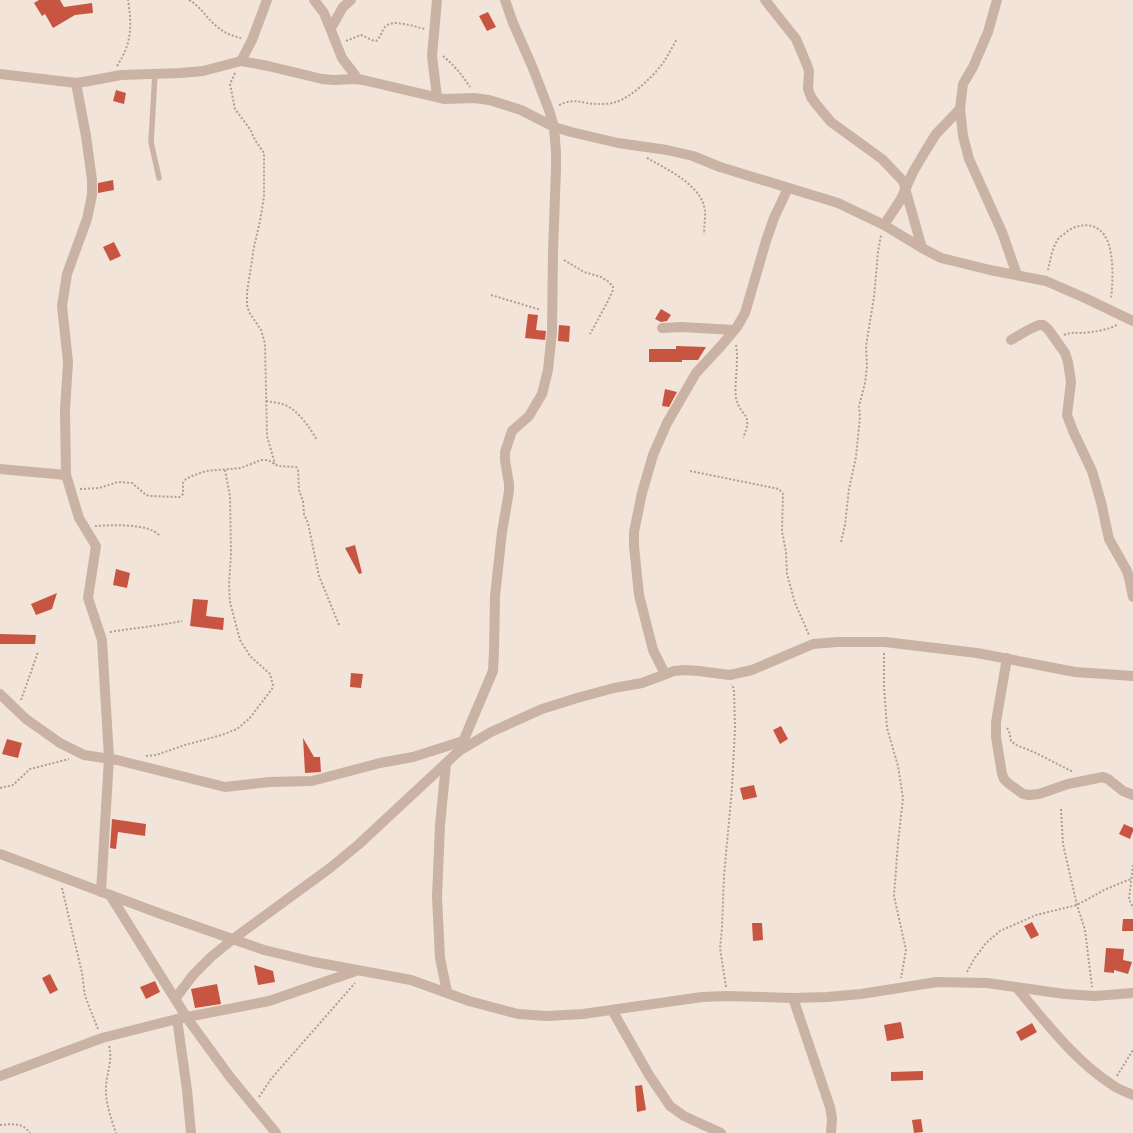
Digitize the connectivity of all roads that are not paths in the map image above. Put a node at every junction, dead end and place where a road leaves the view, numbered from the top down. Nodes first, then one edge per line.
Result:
1 (267, 0) edge
2 (314, 0) edge
3 (351, 0) edge
4 (437, 0) edge
5 (505, 0) edge
6 (764, 0) edge
7 (997, 0) edge
8 (331, 28) junction
9 (240, 61) junction
10 (0, 74) edge
11 (155, 74) junction
12 (358, 79) junction
13 (76, 83) junction
14 (437, 97) junction
15 (960, 109) junction
16 (554, 127) junction
17 (159, 178) dead end
18 (788, 188) junction
19 (906, 188) junction
20 (884, 225) junction
21 (922, 248) junction
22 (1017, 275) junction
23 (1130, 320) edge
24 (662, 328) dead end
25 (734, 330) junction
26 (1011, 340) dead end
27 (0, 469) edge
28 (66, 475) junction
29 (1133, 597) edge
30 (1007, 658) junction
31 (666, 674) junction
32 (1133, 676) edge
33 (2, 698) edge
34 (461, 746) junction
35 (109, 758) junction
36 (446, 764) junction
37 (1133, 795) edge
38 (0, 854) edge
39 (105, 893) junction
40 (233, 939) junction
41 (363, 971) junction
42 (1016, 987) junction
43 (447, 992) junction
44 (1133, 993) edge
45 (793, 998) junction
46 (175, 999) junction
47 (612, 1010) junction
48 (182, 1019) junction
49 (0, 1076) edge
50 (1133, 1095) edge
51 (192, 1133) edge
52 (276, 1133) edge
53 (721, 1133) edge
54 (831, 1133) edge

1 - 9 street
2 - 8 street
3 - 8 street
4 - 14 street
5 - 16 street
6 - 19 street
7 - 15 street
8 - 12 street
9 - 11 street
9 - 12 street
10 - 13 street
11 - 13 street
11 - 17 lane
12 - 14 street
13 - 28 street
14 - 16 street
15 - 19 street
15 - 22 street
16 - 18 street
16 - 34 street
18 - 20 street
18 - 25 street
19 - 20 street
19 - 21 street
20 - 21 street
21 - 22 street
22 - 23 street
24 - 25 street
25 - 31 street
26 - 29 street
27 - 28 street
28 - 35 street
30 - 31 street
30 - 32 street
30 - 37 street
31 - 34 street
33 - 35 street
34 - 35 street
34 - 36 street
35 - 39 street
36 - 40 street
36 - 43 street
38 - 39 street
39 - 40 street
39 - 46 street
40 - 41 street
40 - 46 street
41 - 43 street
41 - 48 street
42 - 44 street
42 - 45 street
42 - 50 street
43 - 47 street
45 - 47 street
45 - 54 street
46 - 48 street
47 - 53 street
48 - 49 street
48 - 51 street
48 - 52 street

